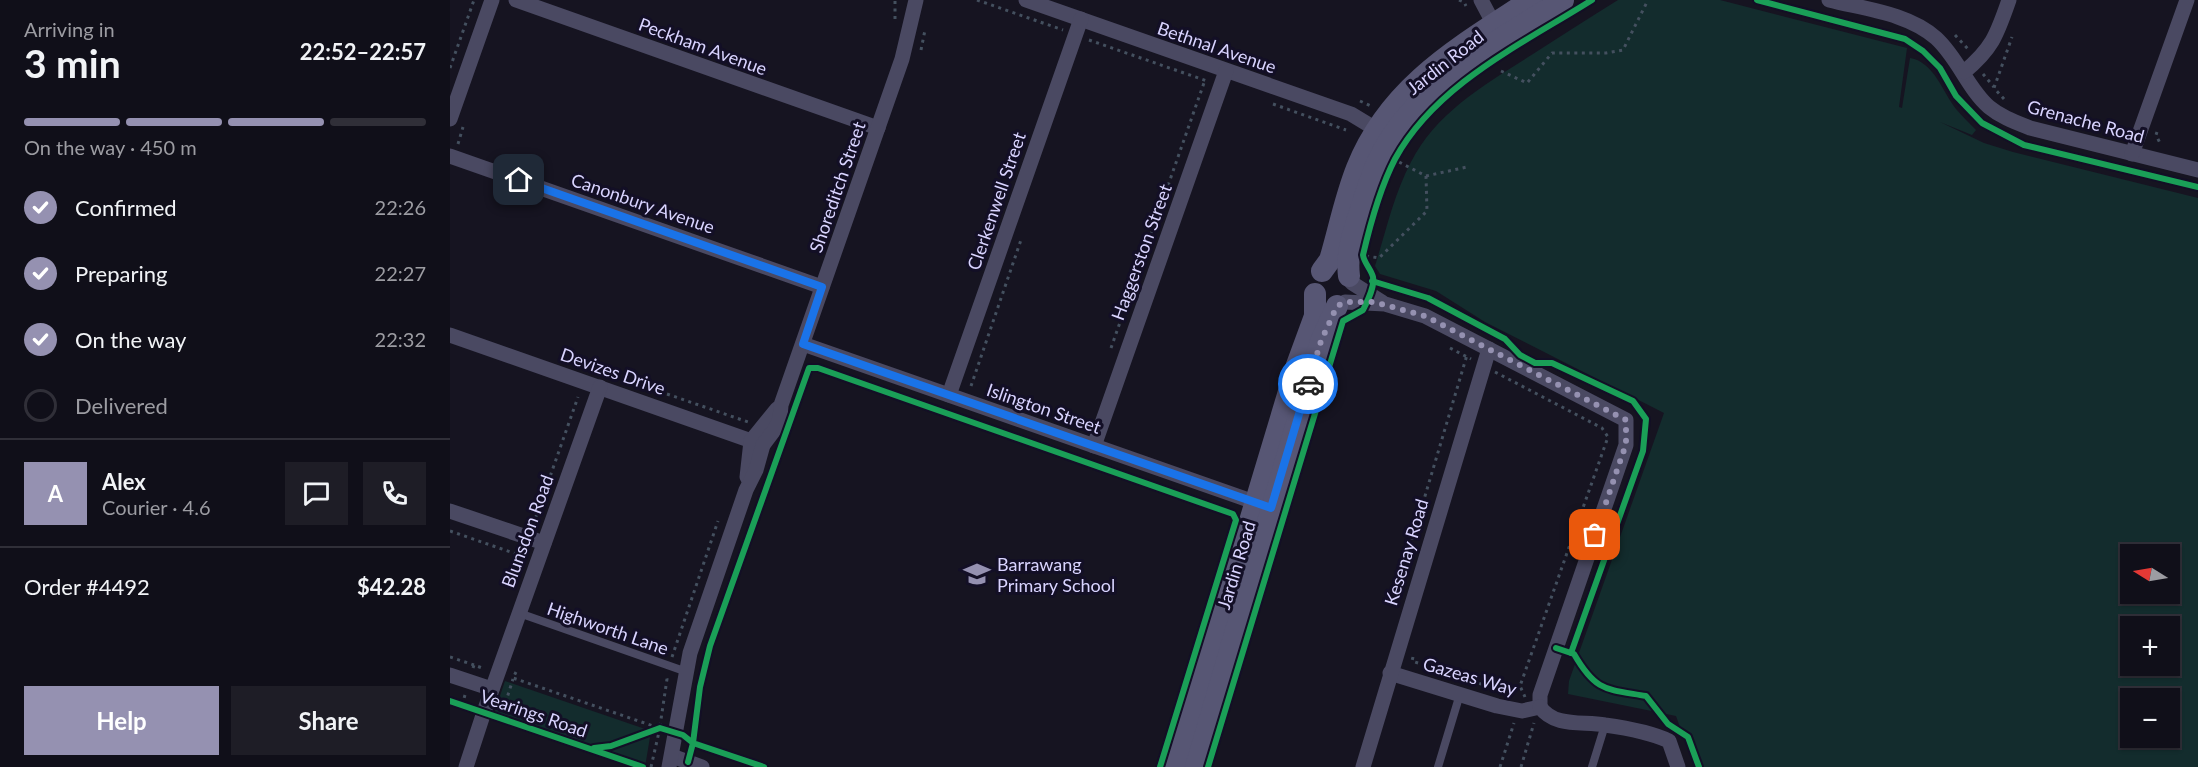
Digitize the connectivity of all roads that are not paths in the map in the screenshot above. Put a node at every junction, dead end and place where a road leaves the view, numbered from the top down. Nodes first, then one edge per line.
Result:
1 (492, 0) edge
2 (516, 0) edge
3 (1026, 0) edge
4 (1482, 0) edge
5 (1531, 0) edge
6 (1563, 0) edge
7 (1829, 0) edge
8 (2009, 0) edge
9 (2187, 0) edge
10 (1855, 3) edge
11 (913, 5) edge
12 (1081, 20) junction
13 (1498, 32) junction
14 (1226, 71) junction
15 (1964, 72) junction
16 (450, 119) edge
17 (878, 128) junction
18 (1391, 145) junction
19 (2132, 154) junction
20 (450, 156) edge
21 (2198, 170) edge
22 (1322, 271) junction
23 (1353, 276) junction
24 (822, 287) junction
25 (1315, 294) junction
26 (450, 335) edge
27 (803, 344) junction
28 (1489, 349) junction
29 (600, 387) junction
30 (949, 395) junction
31 (752, 441) junction
32 (1094, 446) junction
33 (1263, 505) junction
34 (450, 511) edge
35 (544, 543) junction
36 (519, 613) junction
37 (687, 672) junction
38 (1390, 673) junction
39 (450, 675) edge
40 (492, 689) junction
41 (1460, 694) junction
42 (1529, 709) junction
43 (1605, 725) junction
44 (670, 762) edge
45 (466, 767) edge
46 (702, 767) edge
47 (1176, 767) edge
48 (1196, 767) edge
49 (1363, 767) edge
50 (1438, 767) edge
51 (1592, 767) edge
52 (1678, 767) edge

1 - 16 street
2 - 17 street, Peckham Avenue
3 - 12 street, Bethnal Avenue
4 - 13 street
5 - 13 street, Jardin Road
6 - 13 street, Jardin Road
7 - 10 street, Grenache Road
8 - 15 street
9 - 19 street
10 - 15 street, Grenache Road
11 - 17 street, Shoreditch Street
12 - 14 street, Bethnal Avenue
12 - 30 street, Clerkenwell Street
13 - 18 street, Jardin Road
14 - 18 street, Bethnal Avenue
14 - 32 street, Haggerston Street
15 - 19 street, Grenache Road
17 - 24 street, Shoreditch Street
18 - 22 street, Jardin Road
18 - 23 street, Jardin Road
19 - 21 street, Grenache Road
20 - 24 street, Canonbury Avenue
22 - 23 street
22 - 25 street, Jardin Road
23 - 25 street
23 - 28 street
23 - 33 street, Jardin Road
24 - 27 street, Shoreditch Street
25 - 33 street, Jardin Road
26 - 29 street, Devizes Drive
27 - 30 street, Islington Street
27 - 31 street, Shoreditch Street
28 - 38 street, Kesenay Road
28 - 42 street
29 - 31 street, Devizes Drive
29 - 35 street, Blunsdon Road
30 - 32 street, Islington Street
31 - 37 street, Shoreditch Street
32 - 33 street, Islington Street
33 - 47 street, Jardin Road
33 - 48 street, Jardin Road
34 - 35 street
35 - 36 street, Blunsdon Road
36 - 37 lane, Highworth Lane
36 - 40 street, Blunsdon Road
37 - 44 street, Shoreditch Street
38 - 41 street, Gazeas Way
38 - 49 street, Kesenay Road
39 - 40 street, Vearings Road
40 - 45 street, Blunsdon Road
41 - 42 street, Gazeas Way
41 - 50 lane
42 - 43 street, Gazeas Way
43 - 51 lane
43 - 52 street, Gazeas Way
44 - 46 street

